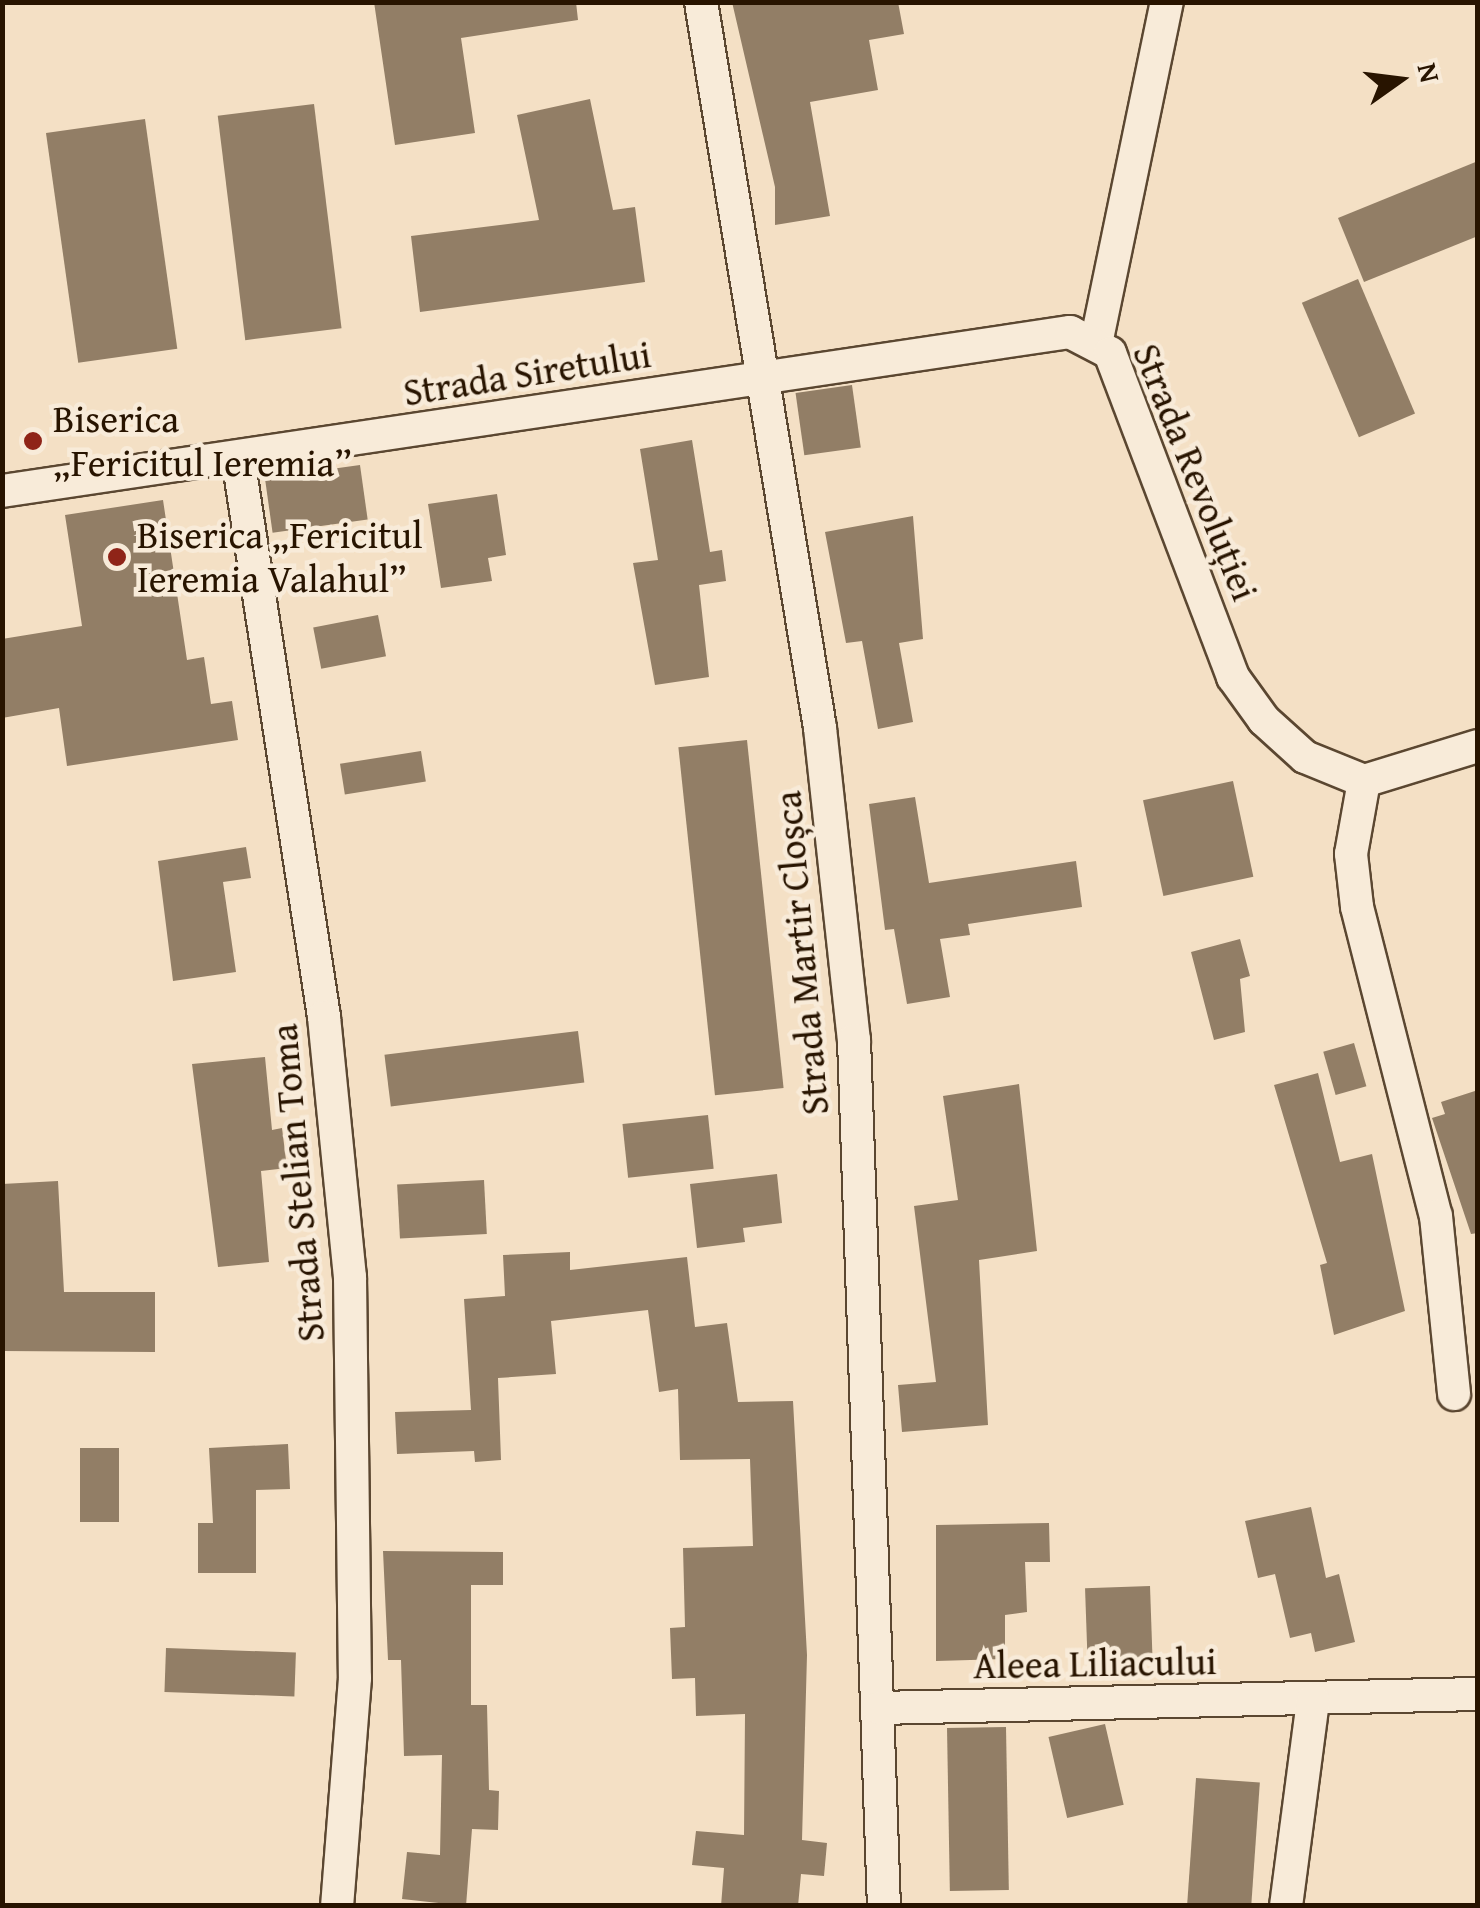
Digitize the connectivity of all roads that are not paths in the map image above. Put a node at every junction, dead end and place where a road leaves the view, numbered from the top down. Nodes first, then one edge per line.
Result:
1 (701, 2) edge
2 (1167, 2) edge
3 (1097, 339) junction
4 (767, 376) junction
5 (238, 458) junction
6 (2, 490) edge
7 (1478, 746) edge
8 (1364, 781) junction
9 (1454, 1394) dead end
10 (1478, 1694) edge
11 (1313, 1700) junction
12 (879, 1708) junction
13 (336, 1906) edge
14 (884, 1906) edge
15 (1286, 1906) edge

1 - 4 street, Strada Martir Cloșca
2 - 3 street
3 - 4 street, Strada Revoluției
3 - 8 street, Strada Revoluției
4 - 5 street, Strada Siretului
4 - 12 street, Strada Martir Cloșca
5 - 6 street, Strada Siretului
5 - 13 street, Strada Stelian Toma
7 - 8 street
8 - 9 street
10 - 11 street, Aleea Liliacului
11 - 12 street, Aleea Liliacului
11 - 15 street
12 - 14 street, Strada Martir Cloșca

